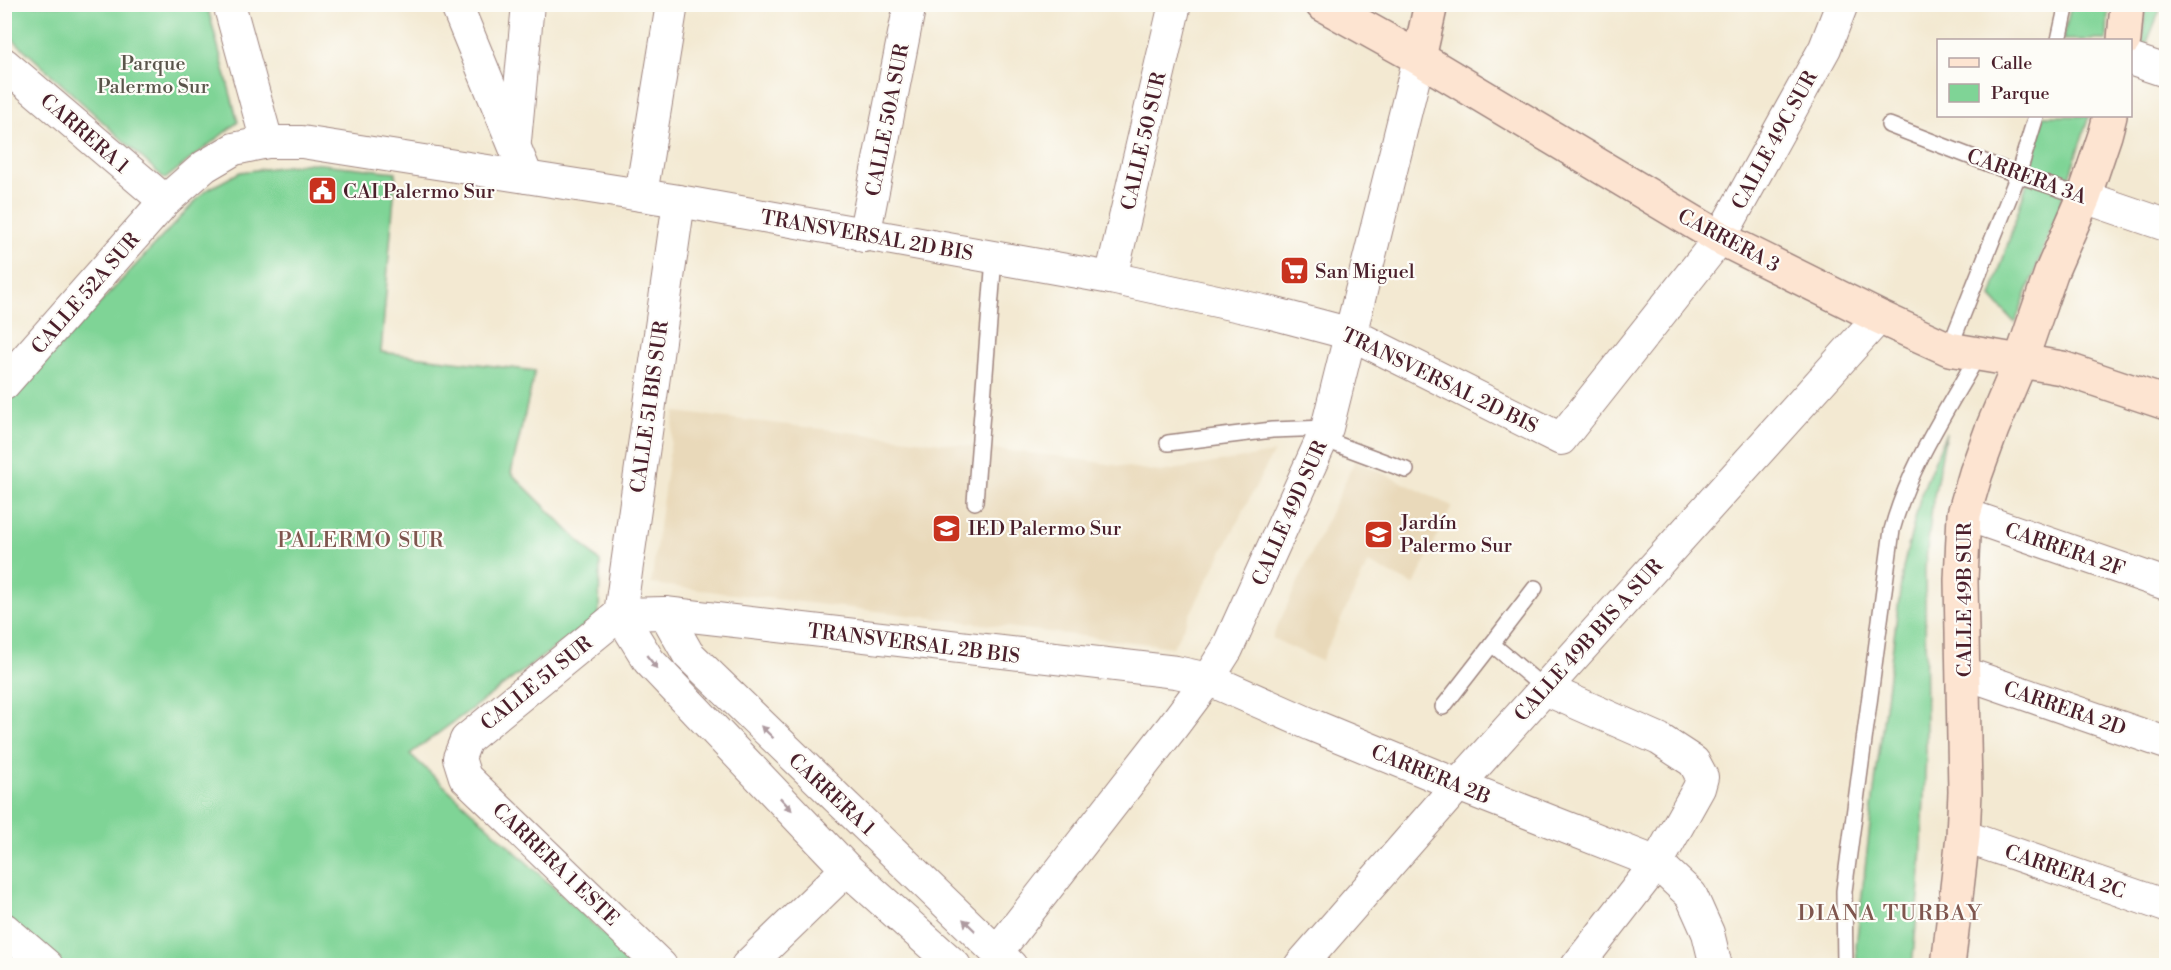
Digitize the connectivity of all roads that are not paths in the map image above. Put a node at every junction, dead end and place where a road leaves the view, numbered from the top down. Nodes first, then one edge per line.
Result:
1 (229, 4) edge
2 (456, 4) edge
3 (528, 4) edge
4 (672, 4) edge
5 (910, 4) edge
6 (1175, 4) edge
7 (1322, 4) edge
8 (1431, 4) edge
9 (1842, 4) edge
10 (2067, 4) edge
11 (2127, 4) edge
12 (2059, 39) edge
13 (2124, 39) edge
14 (1419, 58) junction
15 (2132, 59) edge
16 (4, 64) edge
17 (2166, 70) edge
18 (2036, 117) edge
19 (2110, 117) edge
20 (1889, 125) dead end
21 (267, 142) junction
22 (515, 145) junction
23 (2018, 175) junction
24 (527, 177) junction
25 (641, 195) junction
26 (2084, 197) junction
27 (165, 201) junction
28 (679, 201) junction
29 (2166, 225) edge
30 (864, 236) junction
31 (1720, 238) junction
32 (994, 258) junction
33 (1111, 278) junction
34 (1879, 317) junction
35 (1351, 334) junction
36 (1963, 352) junction
37 (2021, 360) junction
38 (4, 384) edge
39 (2166, 403) edge
40 (1325, 433) junction
41 (1561, 439) joint
42 (1168, 443) dead end
43 (1406, 470) dead end
44 (975, 502) dead end
45 (1964, 514) junction
46 (2166, 584) edge
47 (1535, 588) dead end
48 (665, 613) junction
49 (620, 614) junction
50 (1492, 644) junction
51 (1964, 673) junction
52 (1208, 679) junction
53 (1545, 688) junction
54 (1443, 707) dead end
55 (2166, 744) edge
56 (459, 758) joint
57 (1458, 786) junction
58 (1963, 836) junction
59 (1657, 863) junction
60 (847, 869) junction
61 (2166, 906) edge
62 (4, 929) edge
63 (1004, 959) edge
64 (47, 966) edge
65 (661, 966) edge
66 (747, 966) edge
67 (955, 966) edge
68 (1300, 966) edge
69 (1577, 966) edge
70 (1716, 966) edge
71 (1845, 966) edge
72 (1948, 966) edge

1 - 21 street
2 - 22 street
3 - 22 street
4 - 25 street
5 - 30 street, CALLE 50A SUR
6 - 33 street, CALLE 50 SUR
7 - 14 street, CARRERA 3
8 - 14 street, CALLE 49D SUR
9 - 31 street, CALLE 49C SUR
10 - 12 lane
11 - 13 street
14 - 31 street, CARRERA 3
14 - 35 street, CALLE 49D SUR
15 - 17 street
16 - 27 street, CARRERA 1
18 - 23 lane
19 - 26 street, CALLE 49B SUR
20 - 23 lane, CARRERA 3A
21 - 24 street, TRANSVERSAL 2D BIS
21 - 27 street, TRANSVERSAL 2D BIS
22 - 24 street
23 - 26 lane, CARRERA 3A
23 - 36 lane
24 - 25 street, TRANSVERSAL 2D BIS
25 - 28 street, TRANSVERSAL 2D BIS
26 - 29 street, CARRERA 3A
26 - 37 street, CALLE 49B SUR
27 - 38 street, CALLE 52A SUR
28 - 30 street, TRANSVERSAL 2D BIS
28 - 49 street, CALLE 51 BIS SUR
30 - 32 street, TRANSVERSAL 2D BIS
31 - 34 street, CARRERA 3
31 - 41 street, CALLE 49C SUR
32 - 33 street, TRANSVERSAL 2D BIS
32 - 44 lane
33 - 35 street, TRANSVERSAL 2D BIS
34 - 36 street, CARRERA 3
34 - 53 street, CALLE 49B BIS A SUR
35 - 40 street, CALLE 49D SUR
35 - 41 street, TRANSVERSAL 2D BIS
36 - 37 street, CARRERA 3
36 - 71 lane
37 - 39 street, CARRERA 3
37 - 45 street, CALLE 49B SUR
40 - 42 lane
40 - 43 lane
40 - 52 street, CALLE 49D SUR
45 - 46 street, CARRERA 2F
45 - 51 street, CALLE 49B SUR
47 - 50 lane
48 - 49 street, TRANSVERSAL 2B BIS
48 - 52 street, TRANSVERSAL 2B BIS
63 -> 48 street, CARRERA 1
49 - 56 street, CALLE 51 SUR
49 -> 60 street, CARRERA 1
50 - 53 lane
50 - 54 lane
51 - 55 street, CARRERA 2D
51 - 58 street, CALLE 49B SUR
52 - 57 street, CARRERA 2B
52 - 63 street, CALLE 49D SUR
53 - 57 street, CALLE 49B BIS A SUR
53 - 59 street
56 - 65 street, CARRERA 1 ESTE
57 - 59 street, CARRERA 2B
57 - 68 street, CALLE 49B BIS A SUR
58 - 61 street, CARRERA 2C
58 - 72 street, CALLE 49B SUR
59 - 69 street
59 - 70 street
60 - 66 street
60 - 67 street, CARRERA 1
62 - 64 street

